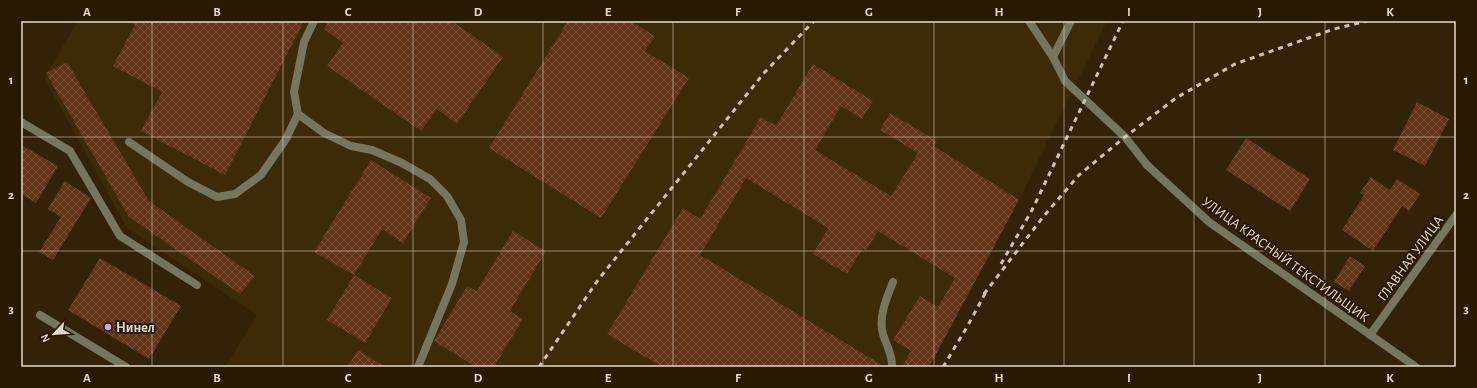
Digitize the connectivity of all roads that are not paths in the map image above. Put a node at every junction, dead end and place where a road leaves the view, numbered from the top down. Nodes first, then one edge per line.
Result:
1 (314, 21) edge
2 (1029, 21) edge
3 (1072, 21) edge
4 (1053, 56) junction
5 (298, 114) junction
6 (21, 122) edge
7 (129, 142) dead end
8 (1456, 215) edge
9 (893, 282) dead end
10 (197, 285) dead end
11 (40, 315) dead end
12 (1370, 335) junction
13 (126, 367) edge
14 (418, 367) edge
15 (892, 367) edge
16 (1416, 367) edge

1 - 5 street
2 - 4 street, УЛИЦА КРАСНЫЙ ТЕКСТИЛЬЩИК
3 - 4 street
4 - 12 street, УЛИЦА КРАСНЫЙ ТЕКСТИЛЬЩИК
5 - 7 street
5 - 14 street
6 - 10 street
8 - 12 street, ГЛАВНАЯ УЛИЦА
9 - 15 street
11 - 13 street
12 - 16 street, УЛИЦА КРАСНЫЙ ТЕКСТИЛЬЩИК

